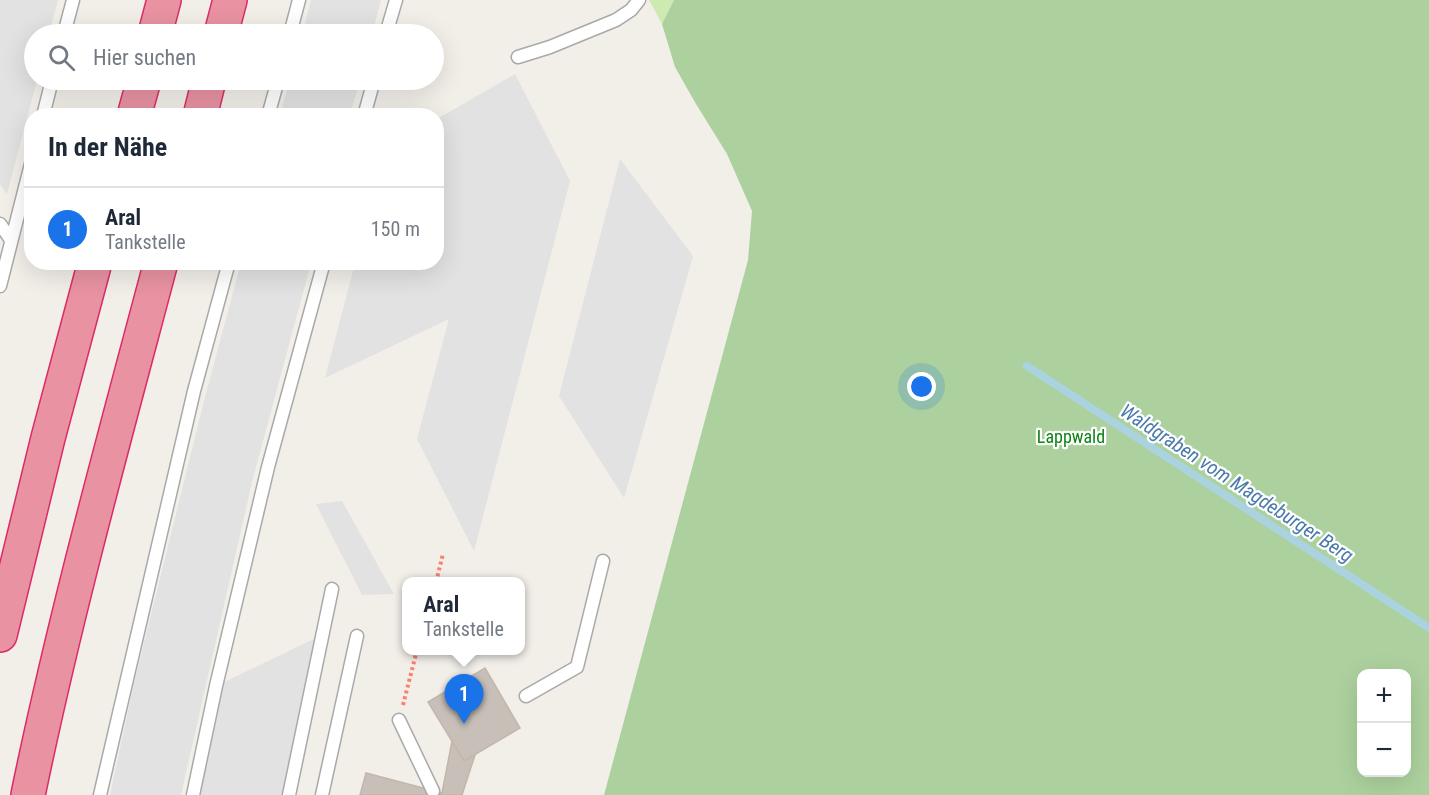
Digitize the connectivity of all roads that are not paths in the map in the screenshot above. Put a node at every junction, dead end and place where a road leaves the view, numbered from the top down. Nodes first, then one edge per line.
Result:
1 (73, 0) edge
2 (141, 0) edge
3 (164, 0) edge
4 (230, 0) edge
5 (299, 0) edge
6 (396, 0) edge
7 (639, 0) edge
8 (67, 24) edge
9 (139, 24) edge
10 (158, 24) edge
11 (224, 24) edge
12 (293, 24) edge
13 (389, 24) edge
14 (518, 57) dead end
15 (50, 90) edge
16 (134, 90) edge
17 (141, 90) edge
18 (206, 90) edge
19 (275, 90) edge
20 (371, 90) edge
21 (45, 108) edge
22 (133, 108) edge
23 (135, 108) edge
24 (202, 108) edge
25 (270, 108) edge
26 (366, 108) edge
27 (24, 190) edge
28 (0, 224) edge
29 (11, 240) junction
30 (93, 270) edge
31 (159, 270) edge
32 (226, 270) edge
33 (322, 270) edge
34 (0, 286) edge
35 (603, 561) dead end
36 (332, 589) dead end
37 (0, 635) edge
38 (357, 636) dead end
39 (526, 696) dead end
40 (399, 720) road end
41 (433, 791) dead end
42 (28, 795) edge
43 (100, 795) edge
44 (193, 795) edge
45 (289, 795) edge
46 (322, 795) edge

1 - 8 lane
2 - 9 highway
3 - 10 highway
4 - 11 highway
5 - 12 lane
6 - 13 lane
7 - 14 lane
15 - 21 lane
16 - 22 highway
17 - 23 highway
18 - 24 highway
19 - 25 lane
20 - 26 lane
27 - 29 lane
28 - 29 lane
29 - 34 lane
30 - 37 highway
31 - 42 highway
32 - 43 lane
33 - 44 lane
35 - 39 lane
36 - 45 lane
38 - 46 lane
40 - 41 lane

